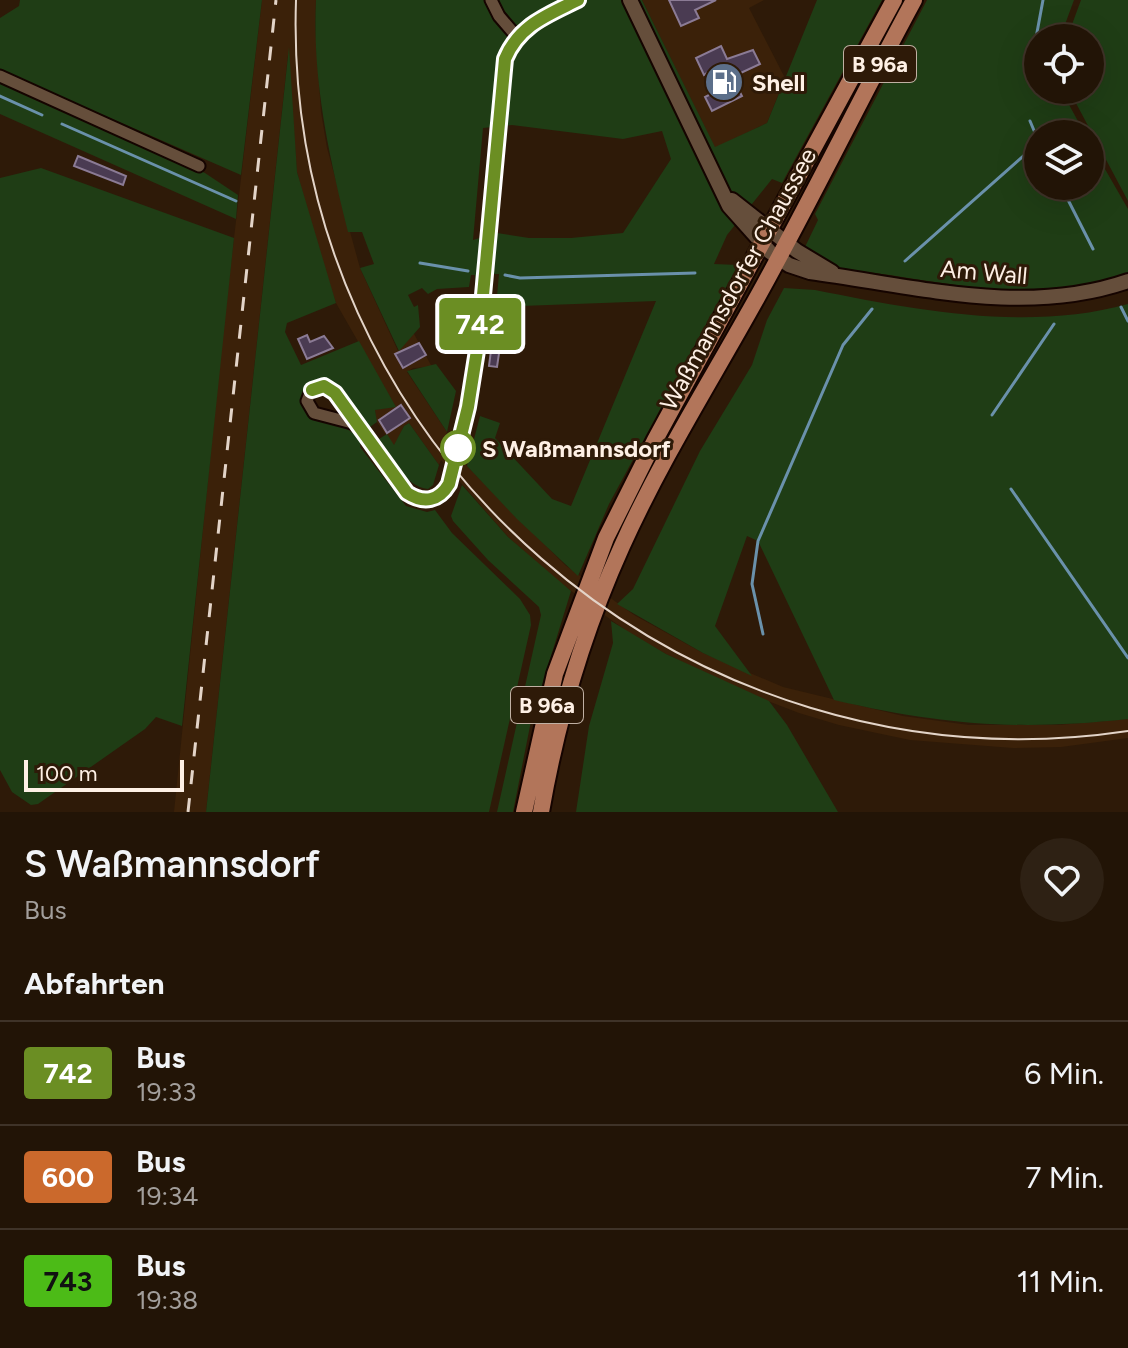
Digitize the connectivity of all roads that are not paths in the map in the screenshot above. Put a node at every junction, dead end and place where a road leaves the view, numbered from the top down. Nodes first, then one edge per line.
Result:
1 (491, 0) edge
2 (579, 0) edge
3 (630, 0) edge
4 (894, 0) edge
5 (914, 0) edge
6 (517, 37) junction
7 (0, 76) edge
8 (199, 166) dead end
9 (765, 237) junction
10 (787, 243) junction
11 (779, 259) junction
12 (836, 274) junction
13 (1128, 281) edge
14 (356, 424) dead end
15 (524, 812) edge
16 (541, 812) edge

1 - 6 street
2 - 6 street
3 - 9 street
4 - 9 main road, Waßmannsdorfer Chaussee / B 96a
5 - 10 main road, Waßmannsdorfer Chaussee / B 96a
6 - 14 street
7 - 8 street
9 - 10 street, Am Wall
9 - 11 street, Am Wall
9 - 15 main road, Waßmannsdorfer Chaussee / B 96a
10 - 11 main road, Waßmannsdorfer Chaussee / B 96a
10 - 12 street, Am Wall
11 - 12 street, Am Wall
11 - 16 main road, Waßmannsdorfer Chaussee / B 96a
12 - 13 street, Am Wall

